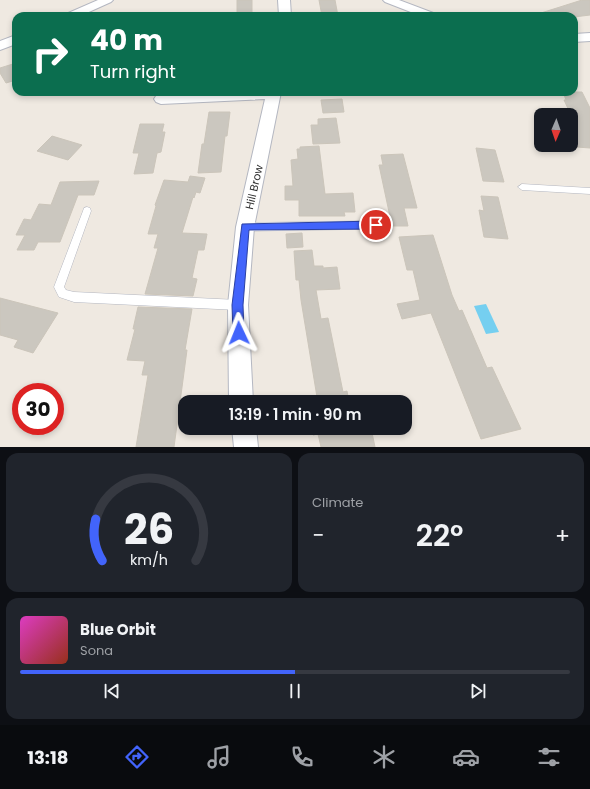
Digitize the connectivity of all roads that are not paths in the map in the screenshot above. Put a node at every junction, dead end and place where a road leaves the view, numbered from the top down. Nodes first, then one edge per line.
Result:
1 (107, 0) edge
2 (284, 0) edge
3 (389, 0) edge
4 (79, 12) edge
5 (284, 12) edge
6 (421, 12) edge
7 (582, 38) edge
8 (12, 41) edge
9 (0, 46) edge
10 (590, 50) edge
11 (218, 96) edge
12 (273, 96) edge
13 (161, 99) dead end
14 (522, 187) dead end
15 (590, 191) edge
16 (87, 210) dead end
17 (376, 225) dead end
18 (245, 227) junction
19 (238, 305) junction
20 (241, 395) edge
21 (245, 435) edge
22 (246, 447) edge

1 - 4 street
2 - 5 street
3 - 6 street
7 - 10 street
8 - 9 street
11 - 13 street
12 - 18 street, Hill Brow
14 - 15 lane
16 - 19 lane
17 - 18 lane
18 - 19 street, Hill Brow
19 - 20 street, Hill Brow
21 - 22 street

